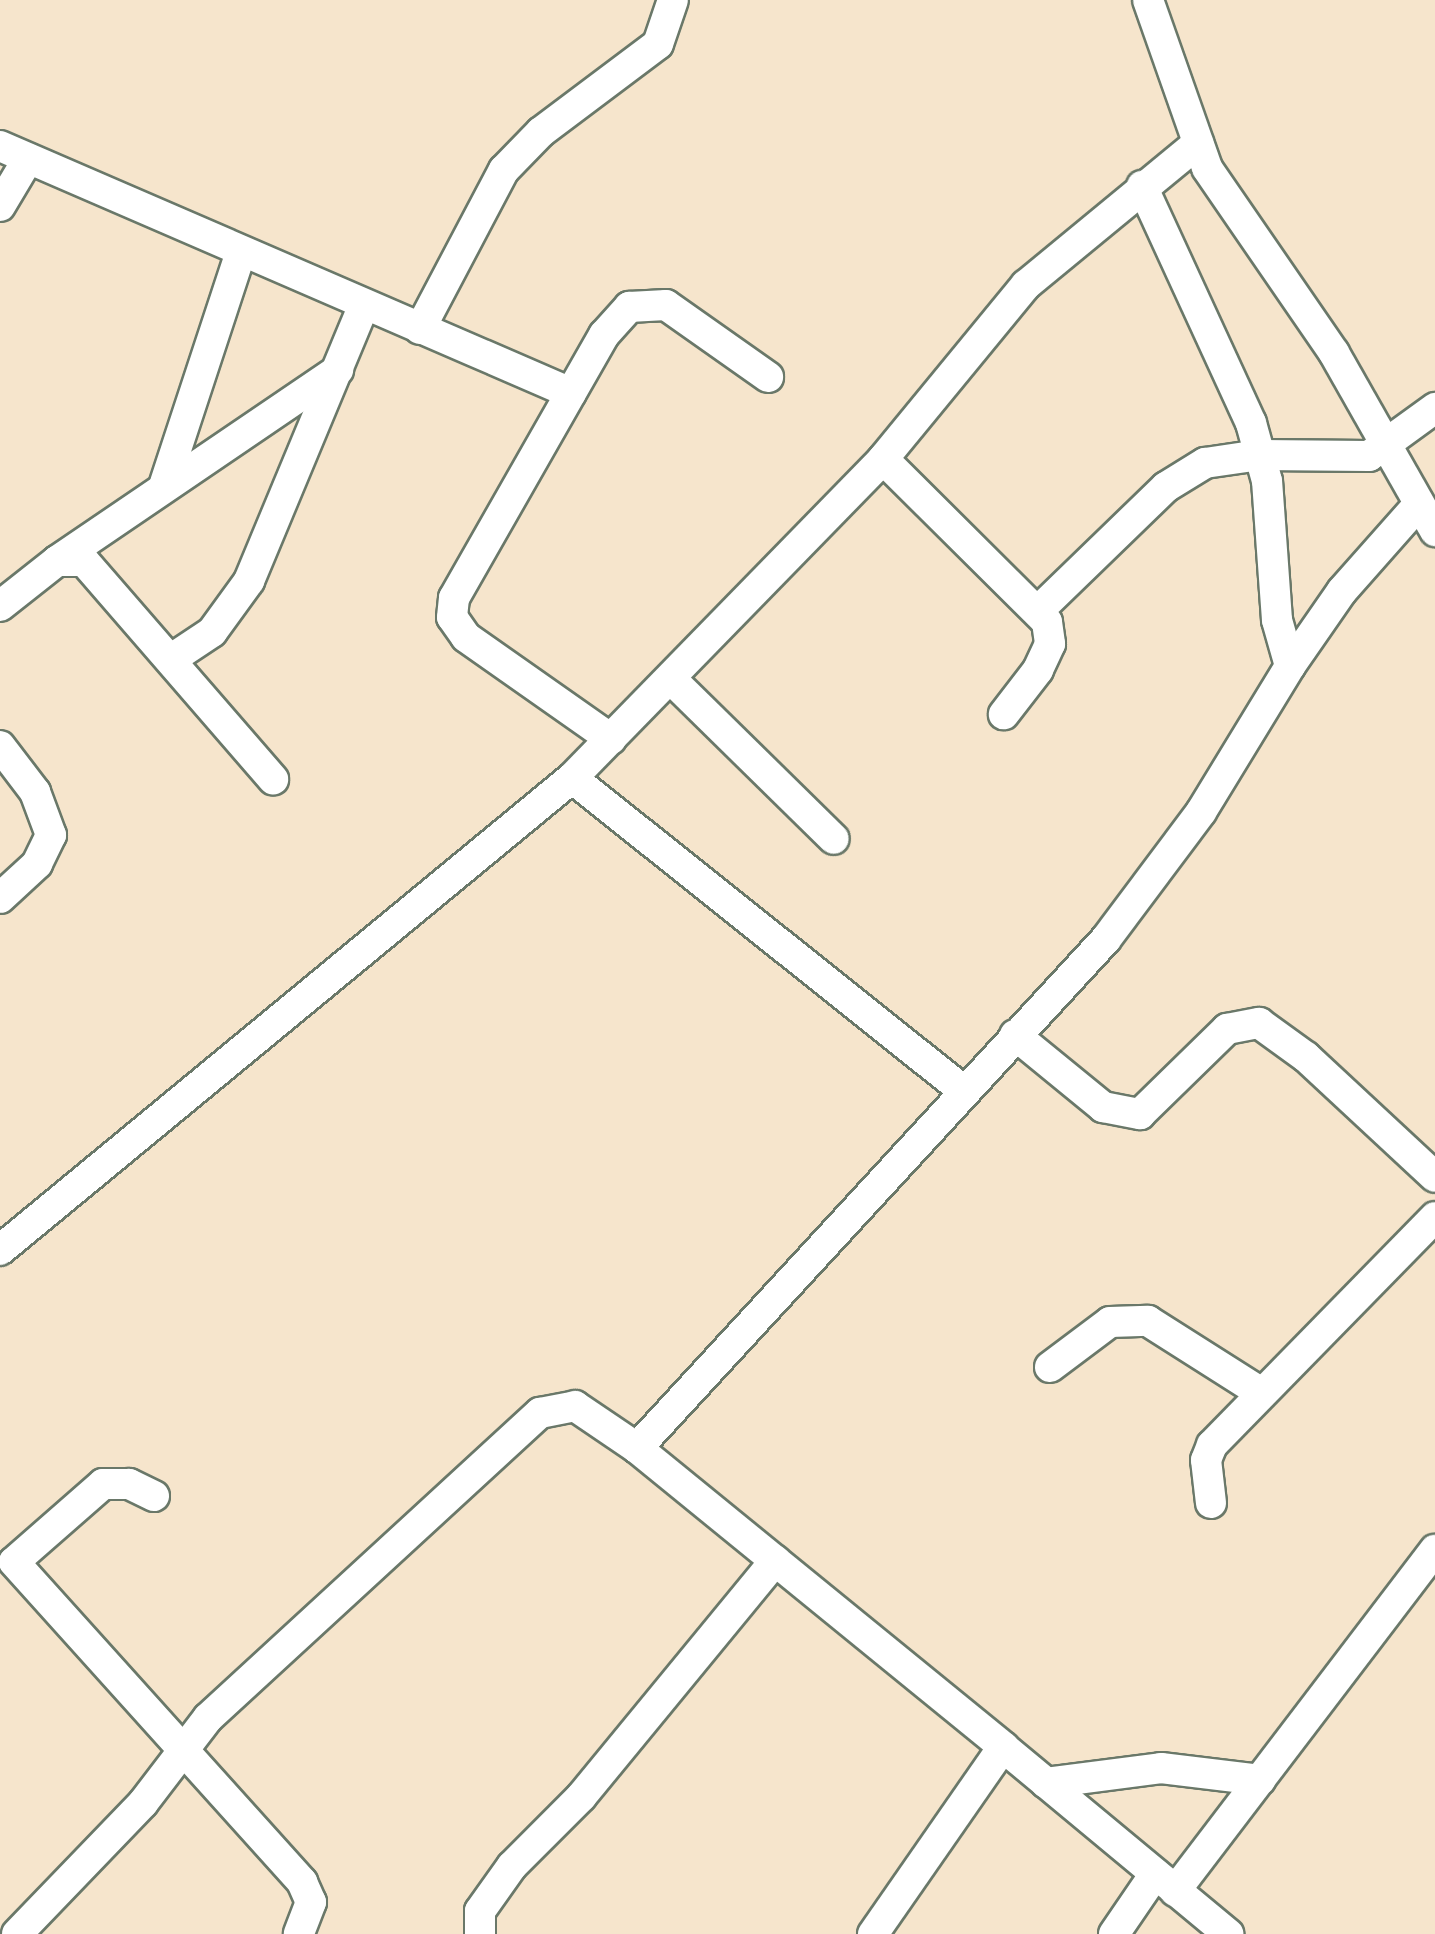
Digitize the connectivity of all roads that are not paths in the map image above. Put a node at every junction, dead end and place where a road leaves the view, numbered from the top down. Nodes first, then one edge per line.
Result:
1 (673, 0) edge
2 (1148, 0) edge
3 (1198, 143) junction
4 (0, 146) edge
5 (28, 159) junction
6 (1142, 186) junction
7 (0, 206) edge
8 (241, 252) junction
9 (364, 305) junction
10 (420, 329) junction
11 (338, 370) junction
12 (768, 377) dead end
13 (571, 393) junction
14 (1435, 408) edge
15 (1386, 448) junction
16 (1260, 455) junction
17 (883, 459) junction
18 (165, 483) junction
19 (1418, 505) junction
20 (1435, 531) edge
21 (57, 561) junction
22 (0, 606) edge
23 (1040, 609) junction
24 (173, 658) junction
25 (1290, 666) junction
26 (671, 679) junction
27 (1004, 714) dead end
28 (611, 739) junction
29 (0, 746) edge
30 (572, 778) junction
31 (273, 779) dead end
32 (834, 839) dead end
33 (0, 898) edge
34 (1015, 1035) junction
35 (964, 1091) junction
36 (1435, 1177) edge
37 (1435, 1217) edge
38 (0, 1250) edge
39 (1050, 1367) dead end
40 (1260, 1392) junction
41 (637, 1448) junction
42 (154, 1496) dead end
43 (1211, 1503) dead end
44 (1435, 1550) edge
45 (5, 1561) edge
46 (775, 1561) junction
47 (185, 1745) junction
48 (1003, 1747) junction
49 (1260, 1780) junction
50 (1046, 1783) junction
51 (1165, 1883) junction
52 (17, 1934) edge
53 (299, 1934) edge
54 (480, 1934) edge
55 (873, 1934) edge
56 (1114, 1934) edge
57 (1228, 1934) edge

1 - 10 street
2 - 3 street
3 - 6 street
3 - 15 street
4 - 5 street
5 - 7 street
5 - 8 street
6 - 16 street
6 - 17 street
8 - 9 street
8 - 18 street
9 - 10 street
9 - 11 street
10 - 13 street
11 - 18 street
11 - 24 street
12 - 13 street
13 - 28 street
14 - 15 street
15 - 16 street
15 - 19 street
16 - 23 street
16 - 25 street
17 - 23 street
17 - 26 street
18 - 21 street
19 - 20 street
19 - 25 street
21 - 22 street
21 - 24 street
23 - 27 street
24 - 31 street
25 - 34 street
26 - 28 street
26 - 32 street
28 - 30 street
29 - 33 street
30 - 35 street
30 - 38 street
34 - 35 street
34 - 36 street
35 - 41 street
37 - 40 street
39 - 40 street
40 - 43 street
41 - 46 street
41 - 47 street
42 - 45 street
44 - 49 street
45 - 47 street
46 - 48 street
46 - 54 street
47 - 52 street
47 - 53 street
48 - 50 street
48 - 55 street
49 - 50 street
49 - 51 street
50 - 51 street
51 - 56 street
51 - 57 street

